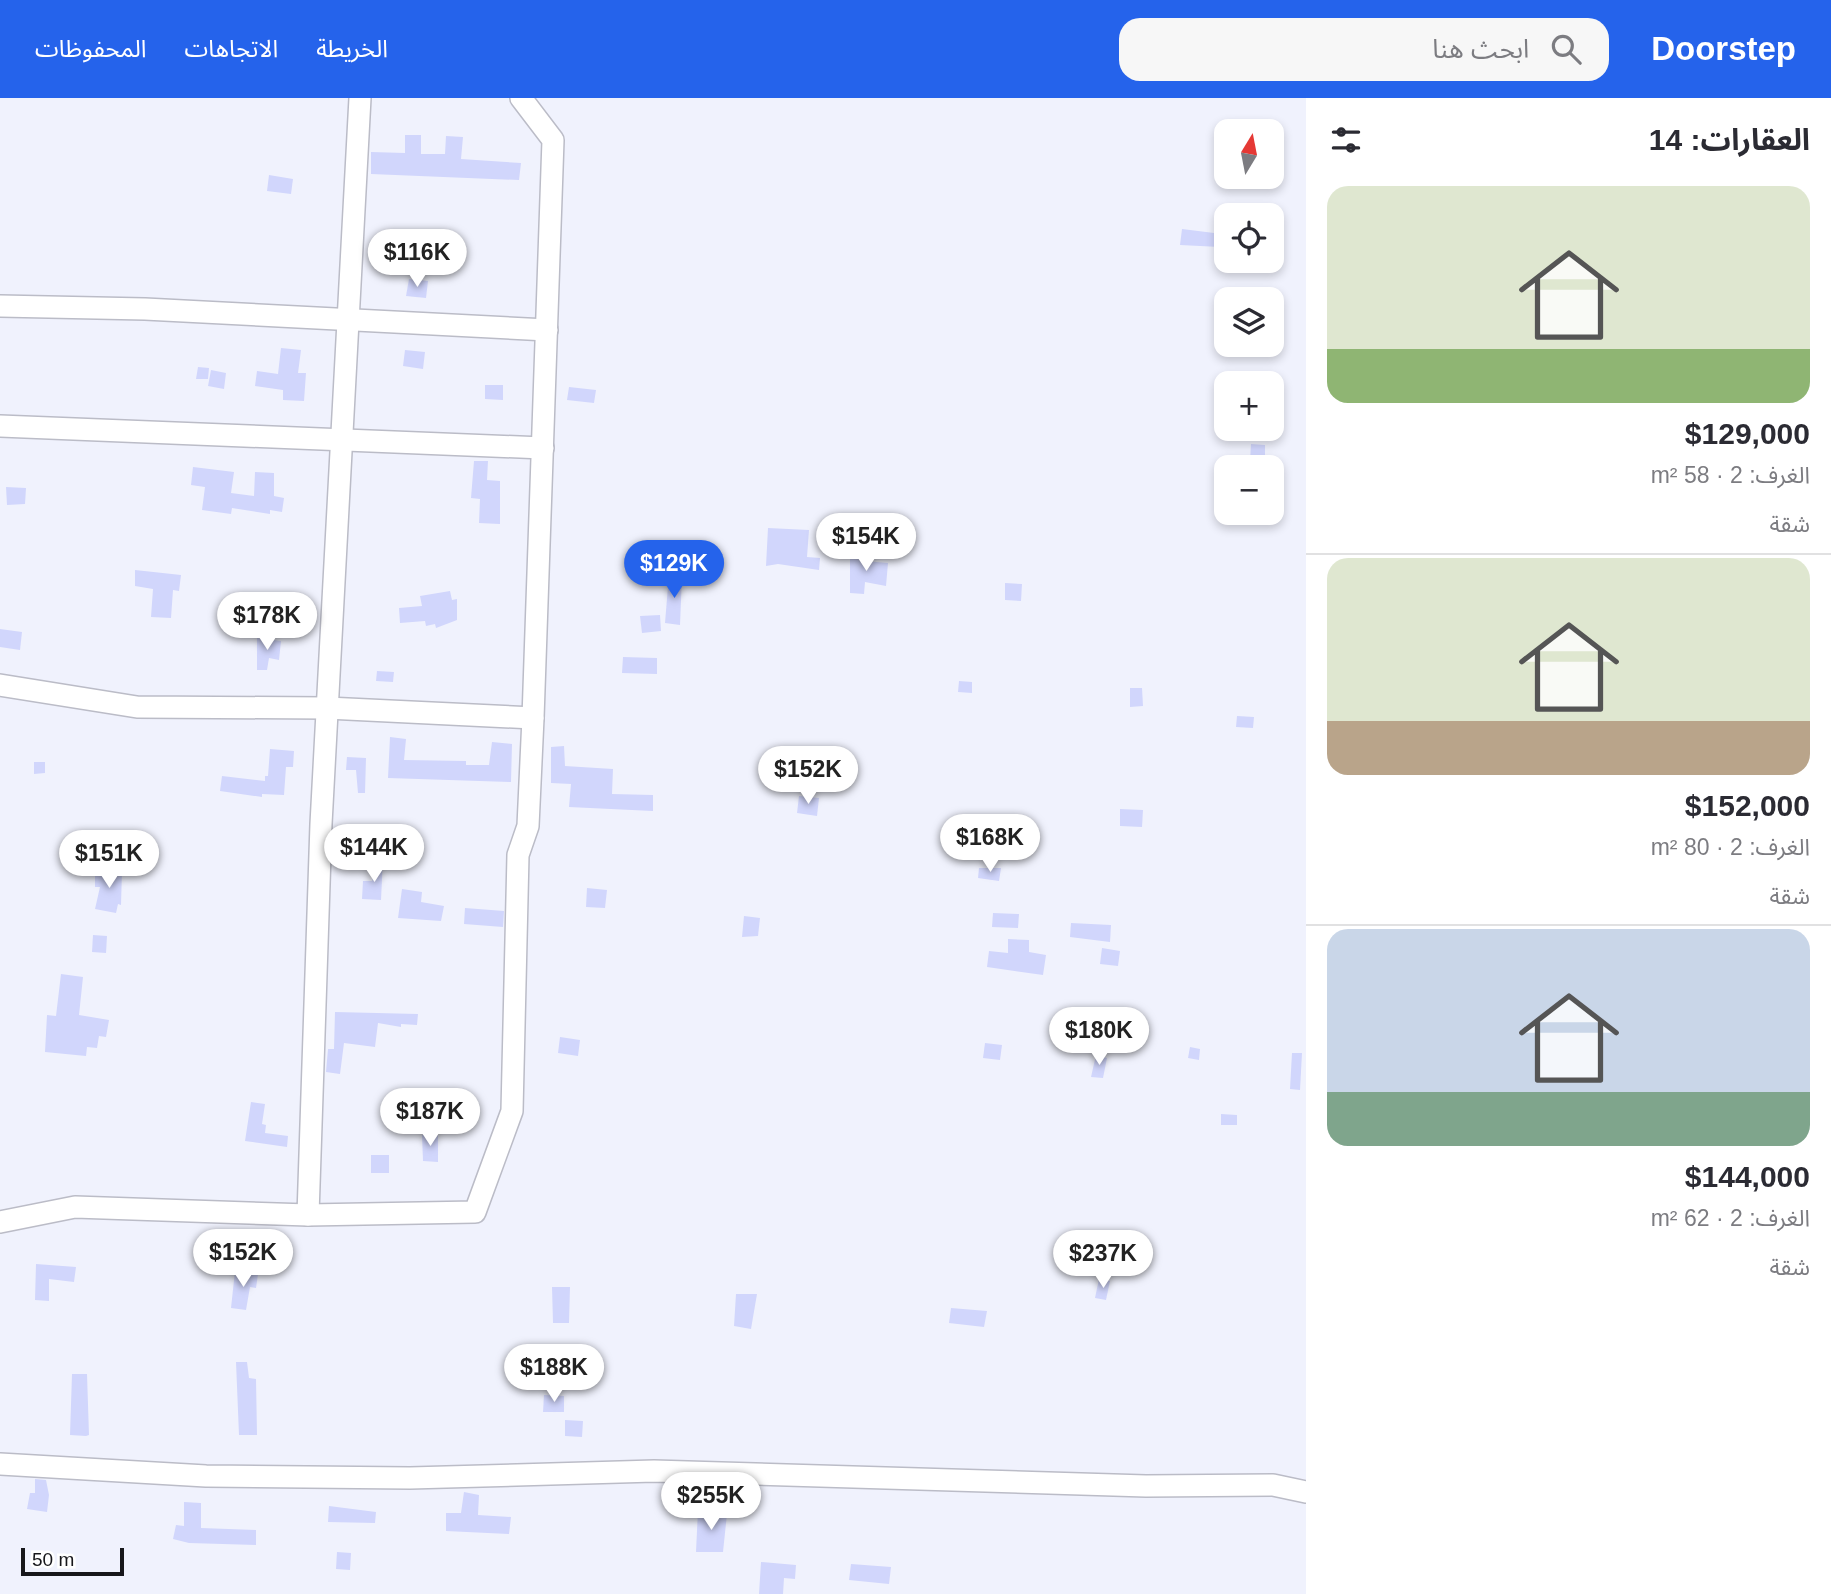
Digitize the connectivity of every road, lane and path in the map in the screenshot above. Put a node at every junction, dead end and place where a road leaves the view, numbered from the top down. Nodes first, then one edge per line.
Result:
1 (360, 98) edge
2 (521, 98) edge
3 (0, 306) edge
4 (348, 321) junction
5 (547, 330) junction
6 (0, 426) edge
7 (343, 438) junction
8 (543, 448) junction
9 (0, 685) edge
10 (327, 708) junction
11 (533, 718) junction
12 (308, 1215) junction
13 (0, 1222) edge
14 (0, 1464) edge
15 (1306, 1492) edge

1 - 4 street
2 - 5 street
3 - 4 street
4 - 5 street
4 - 7 street
5 - 8 street
6 - 7 street
7 - 8 street
7 - 10 street
8 - 11 street
9 - 10 street
10 - 11 street
10 - 12 street
11 - 12 street
12 - 13 street
14 - 15 street

